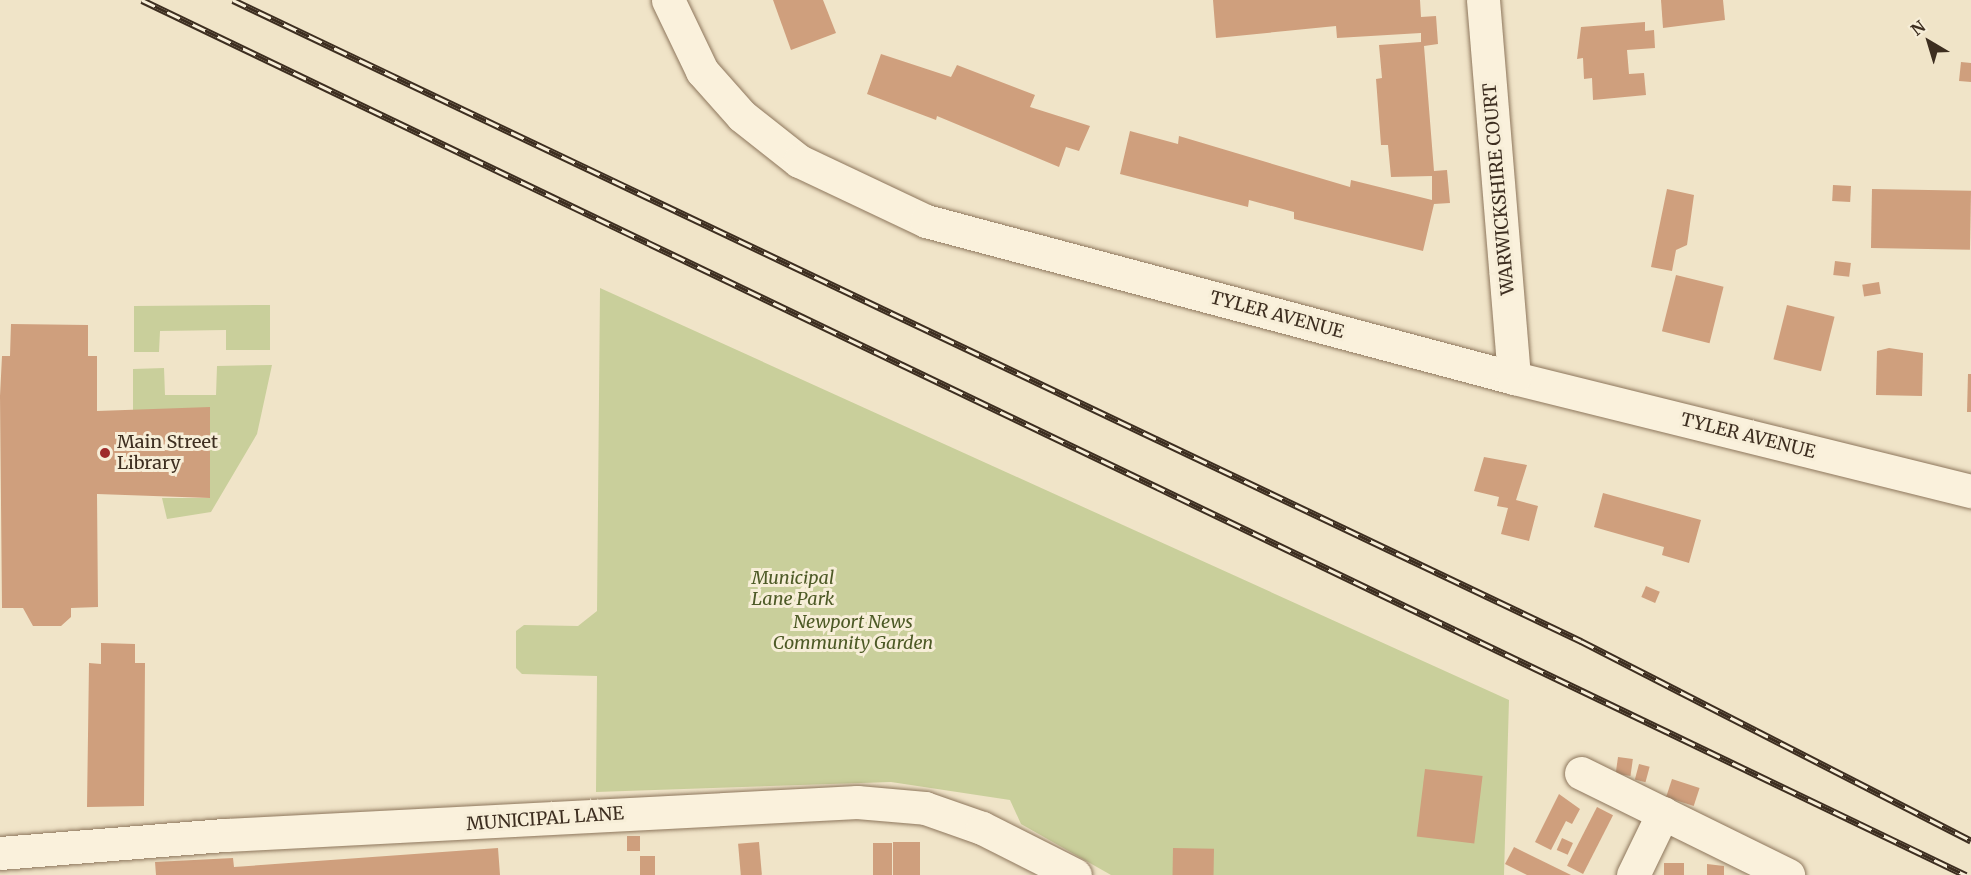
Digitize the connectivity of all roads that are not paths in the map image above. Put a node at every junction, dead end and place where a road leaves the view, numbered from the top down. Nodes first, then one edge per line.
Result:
1 (668, 0) edge
2 (1483, 0) edge
3 (1514, 378) junction
4 (1971, 491) edge
5 (1581, 773) dead end
6 (1663, 813) junction
7 (0, 853) edge
8 (1076, 875) edge
9 (1634, 875) edge
10 (1788, 875) edge

1 - 3 street, TYLER AVENUE
2 - 3 street, WARWICKSHIRE COURT
3 - 4 street, TYLER AVENUE
5 - 6 street
6 - 9 street
6 - 10 street
7 - 8 street, MUNICIPAL LANE

